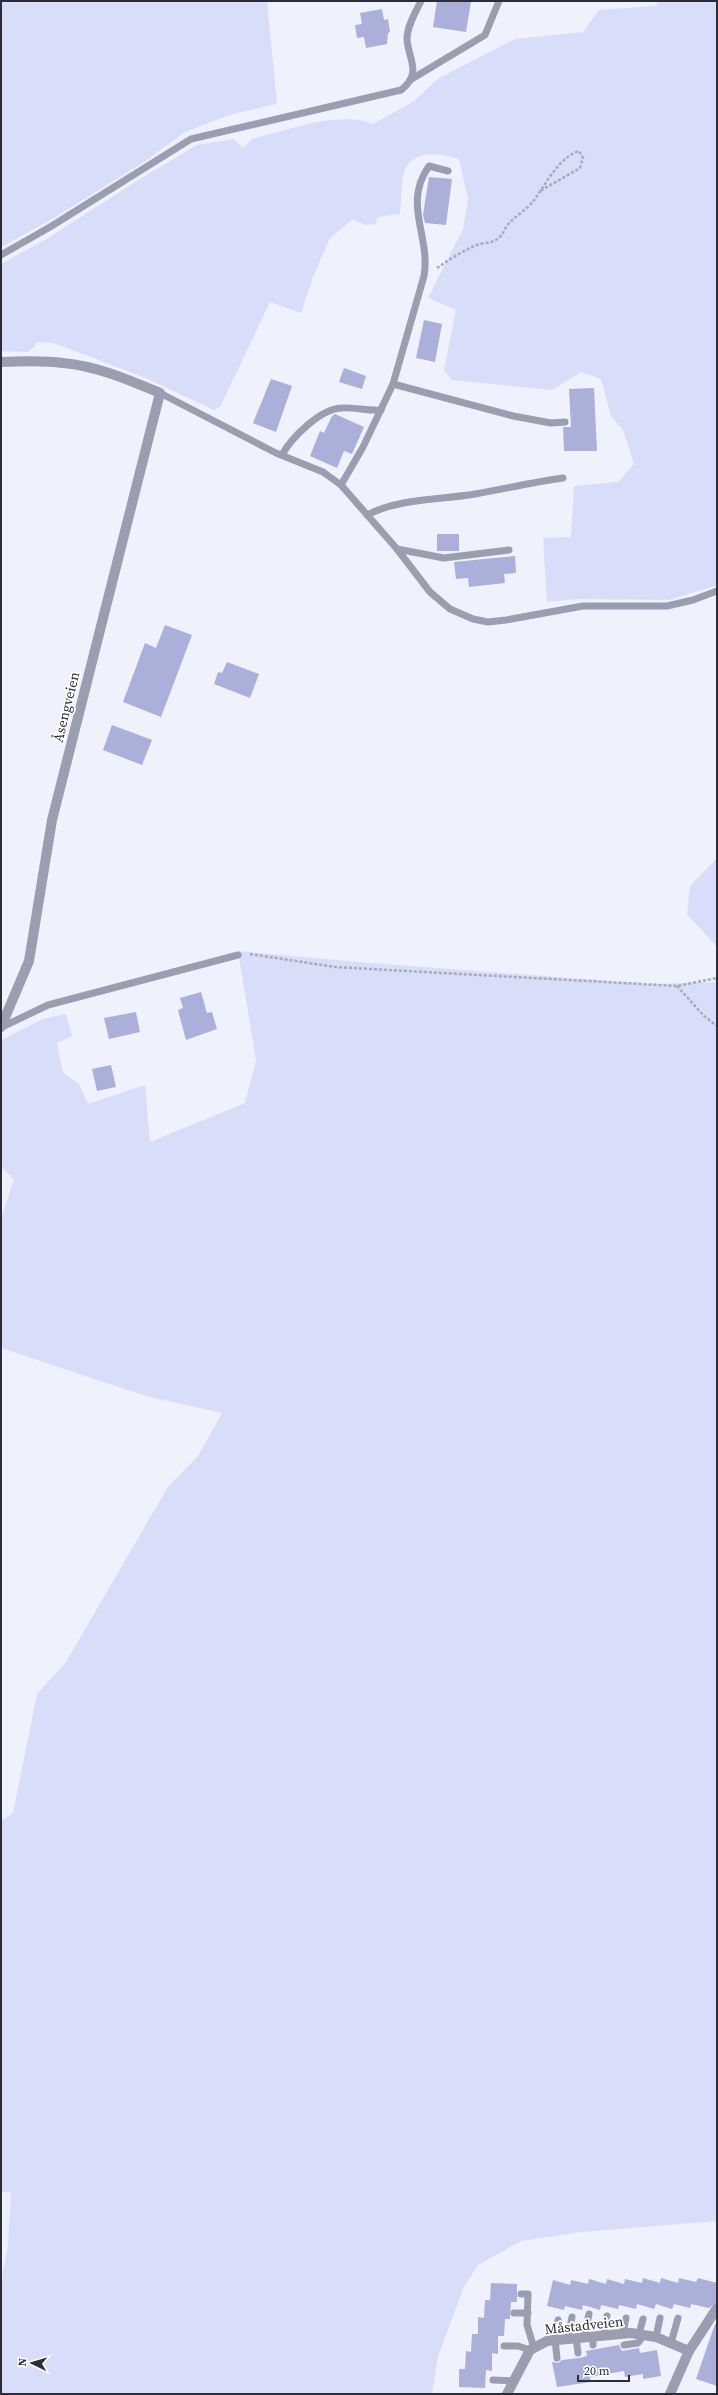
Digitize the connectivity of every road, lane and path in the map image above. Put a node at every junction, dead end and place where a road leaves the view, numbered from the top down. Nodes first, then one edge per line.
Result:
1 (421, 1) edge
2 (499, 1) edge
3 (410, 80) junction
4 (448, 171) dead end
5 (540, 190) junction
6 (1, 254) edge
7 (424, 276) junction
8 (1, 362) edge
9 (393, 384) junction
10 (160, 393) junction
11 (381, 410) junction
12 (565, 422) dead end
13 (282, 455) junction
14 (563, 478) dead end
15 (341, 485) junction
16 (367, 515) junction
17 (397, 549) junction
18 (509, 550) dead end
19 (717, 591) edge
20 (238, 954) joint
21 (717, 978) edge
22 (677, 986) junction
23 (717, 1026) edge
24 (1, 1027) edge
25 (521, 2294) dead end
26 (717, 2308) edge
27 (514, 2313) dead end
28 (528, 2313) junction
29 (589, 2314) dead end
30 (607, 2316) dead end
31 (572, 2317) dead end
32 (626, 2318) dead end
33 (660, 2318) dead end
34 (678, 2318) dead end
35 (643, 2319) dead end
36 (558, 2320) dead end
37 (623, 2333) junction
38 (642, 2334) junction
39 (656, 2337) junction
40 (586, 2338) junction
41 (554, 2340) junction
42 (671, 2343) junction
43 (624, 2345) dead end
44 (504, 2346) dead end
45 (532, 2349) junction
46 (689, 2351) junction
47 (578, 2353) dead end
48 (557, 2358) dead end
49 (493, 2380) dead end
50 (514, 2381) junction
51 (507, 2394) edge
52 (670, 2394) edge

1 - 3 lane
2 - 3 lane
3 - 6 lane
4 - 7 lane
5 - 5 path
5 - 7 path
7 - 9 lane
8 - 10 street
9 - 11 lane
9 - 12 lane
10 - 13 lane
10 - 24 street, Åsengveien
11 - 13 lane
11 - 15 lane
13 - 15 lane
14 - 16 lane
15 - 16 lane
16 - 17 lane
17 - 18 lane
17 - 19 lane
20 - 22 path
20 - 24 lane
21 - 22 path
22 - 23 path
25 - 28 lane
26 - 46 street
27 - 28 lane
28 - 45 lane
29 - 40 lane
30 - 40 lane
31 - 40 lane
32 - 37 lane
33 - 39 lane
34 - 42 lane
35 - 38 lane
36 - 41 lane
37 - 38 street, Måstadveien
37 - 40 street, Måstadveien
38 - 39 street, Måstadveien
38 - 43 lane
39 - 42 street, Måstadveien
40 - 41 street, Måstadveien
40 - 47 lane
41 - 45 street, Måstadveien
41 - 48 lane
42 - 46 street, Måstadveien
44 - 45 lane
45 - 50 street, Måstadveien
46 - 52 street
49 - 50 lane
50 - 51 street, Måstadveien

